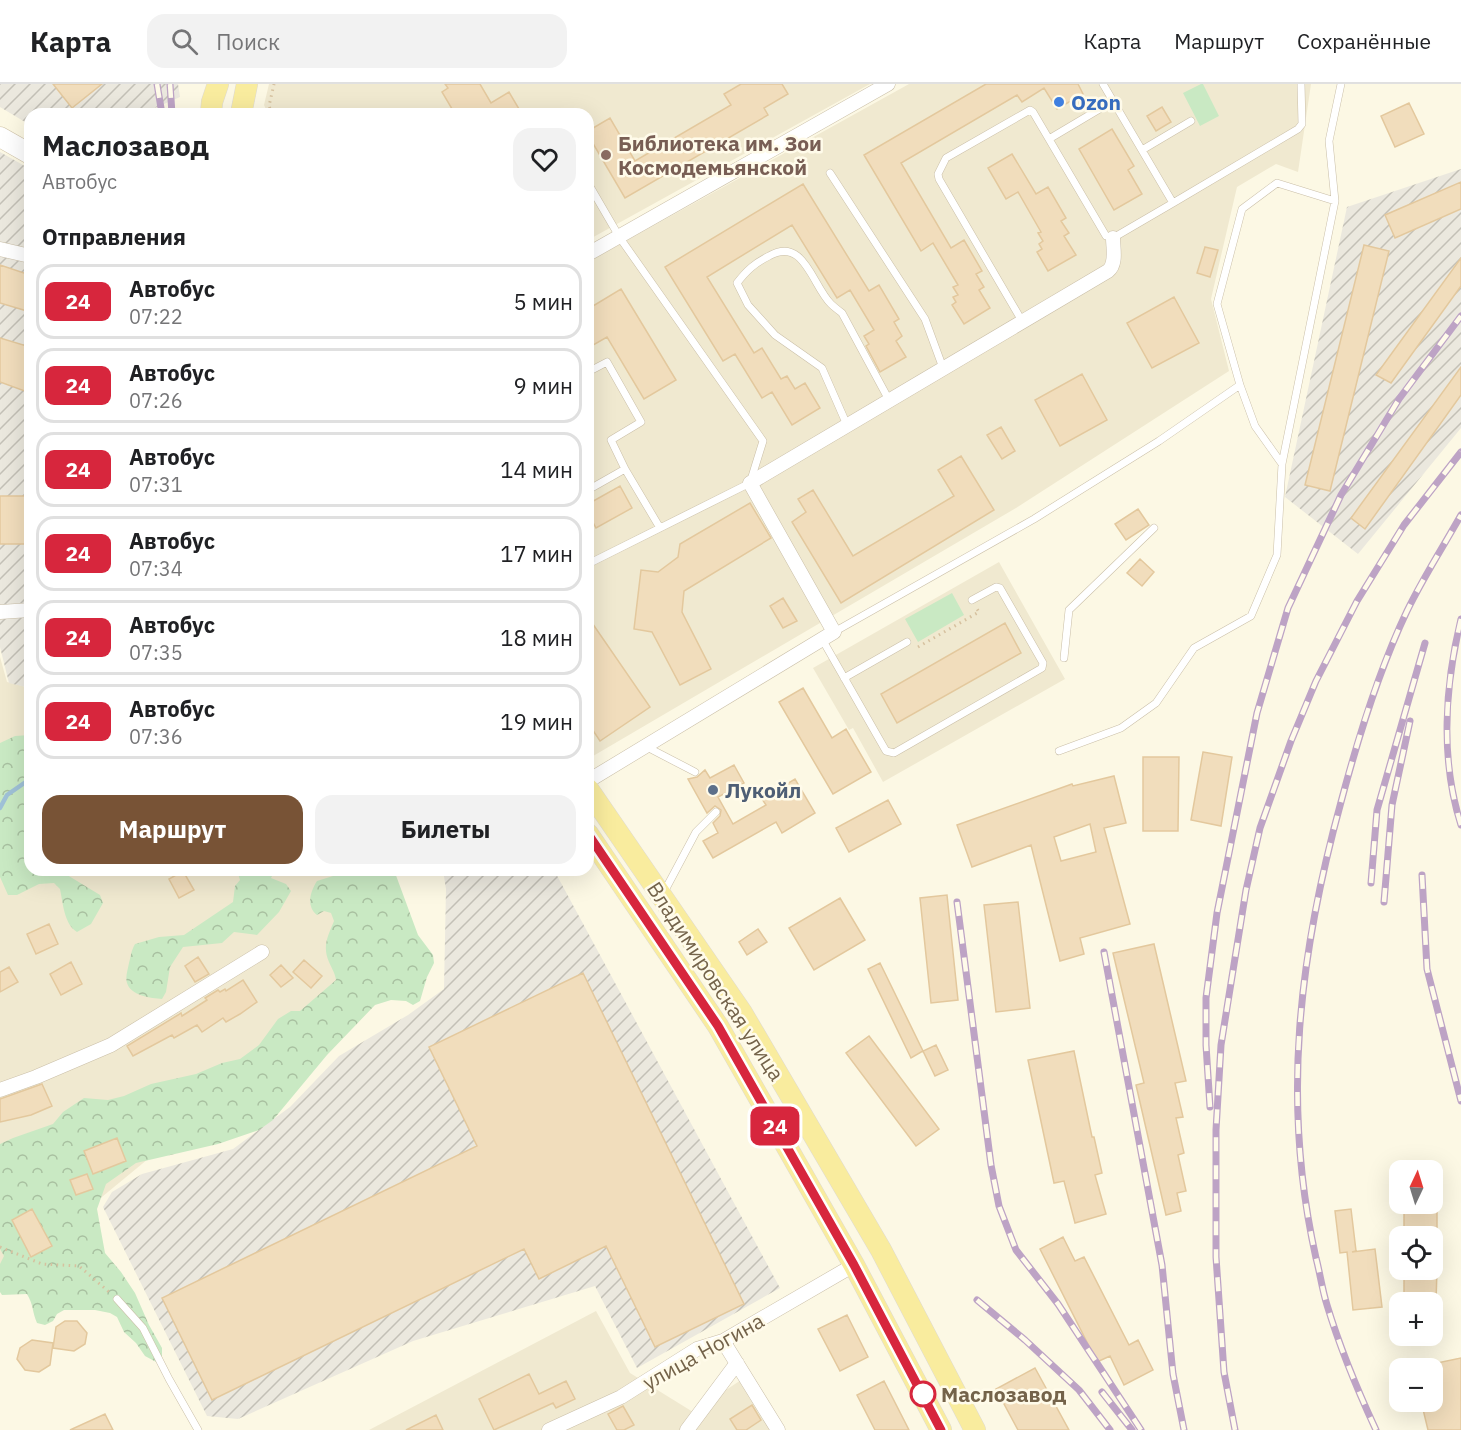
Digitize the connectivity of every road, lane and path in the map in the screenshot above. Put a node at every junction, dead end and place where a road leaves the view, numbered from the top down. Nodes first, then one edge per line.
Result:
1 (247, 84) edge
2 (274, 84) edge
3 (888, 84) edge
4 (1103, 84) edge
5 (1301, 84) edge
6 (1341, 84) edge
7 (1113, 102) junction
8 (242, 108) edge
9 (270, 108) edge
10 (1191, 121) dead end
11 (0, 137) edge
12 (1049, 139) junction
13 (1142, 150) junction
14 (24, 151) edge
15 (830, 173) dead end
16 (594, 193) edge
17 (1335, 201) junction
18 (1173, 203) junction
19 (620, 238) junction
20 (1113, 238) junction
21 (0, 249) edge
22 (594, 251) edge
23 (24, 255) edge
24 (1022, 321) junction
25 (943, 368) junction
26 (594, 369) edge
27 (1240, 385) junction
28 (889, 400) junction
29 (847, 425) junction
30 (1282, 464) junction
31 (626, 469) junction
32 (750, 483) junction
33 (594, 487) edge
34 (660, 528) junction
35 (1154, 528) dead end
36 (594, 561) edge
37 (972, 600) joint
38 (24, 610) edge
39 (0, 612) edge
40 (828, 636) junction
41 (907, 642) joint
42 (1064, 658) dead end
43 (844, 678) junction
44 (645, 746) junction
45 (1059, 751) dead end
46 (695, 772) dead end
47 (594, 777) edge
48 (594, 798) edge
49 (716, 812) dead end
50 (594, 843) edge
51 (662, 896) junction
52 (262, 952) dead end
53 (0, 1089) edge
54 (0, 1247) edge
55 (854, 1265) junction
56 (117, 1299) joint
57 (723, 1341) junction
58 (737, 1364) junction
59 (198, 1430) edge
60 (549, 1430) edge
61 (687, 1430) edge
62 (778, 1430) edge
63 (941, 1430) edge
64 (975, 1430) edge

1 - 8 main road
2 - 9 path
3 - 19 street
4 - 7 lane
5 - 18 lane
6 - 17 lane
7 - 12 lane
7 - 13 lane
10 - 13 lane
11 - 14 street
12 - 20 lane
12 - 24 lane
13 - 18 lane
15 - 25 lane
16 - 19 lane
17 - 27 lane
17 - 30 lane
18 - 20 lane
19 - 22 street
19 - 32 lane
20 - 24 street
21 - 23 street
24 - 25 street
25 - 28 street
26 - 31 lane
27 - 30 lane
27 - 40 lane
28 - 29 street
28 - 29 lane
29 - 32 street
30 - 45 lane
31 - 33 lane
31 - 34 lane
32 - 34 lane
32 - 40 street
34 - 36 lane
35 - 42 lane
37 - 41 path
37 - 43 lane
38 - 39 street
40 - 43 lane
40 - 44 street
41 - 43 lane
44 - 46 lane
44 - 47 street
48 - 51 main road, Владимировская улица
49 - 51 lane
50 - 55 main road, Владимировская улица
51 - 64 main road, Владимировская улица
52 - 53 street
54 - 56 path
55 - 57 street, улица Ногина
55 - 63 main road, Владимировская улица
56 - 59 lane
57 - 58 street
57 - 60 street, улица Ногина
58 - 61 street
58 - 62 street

